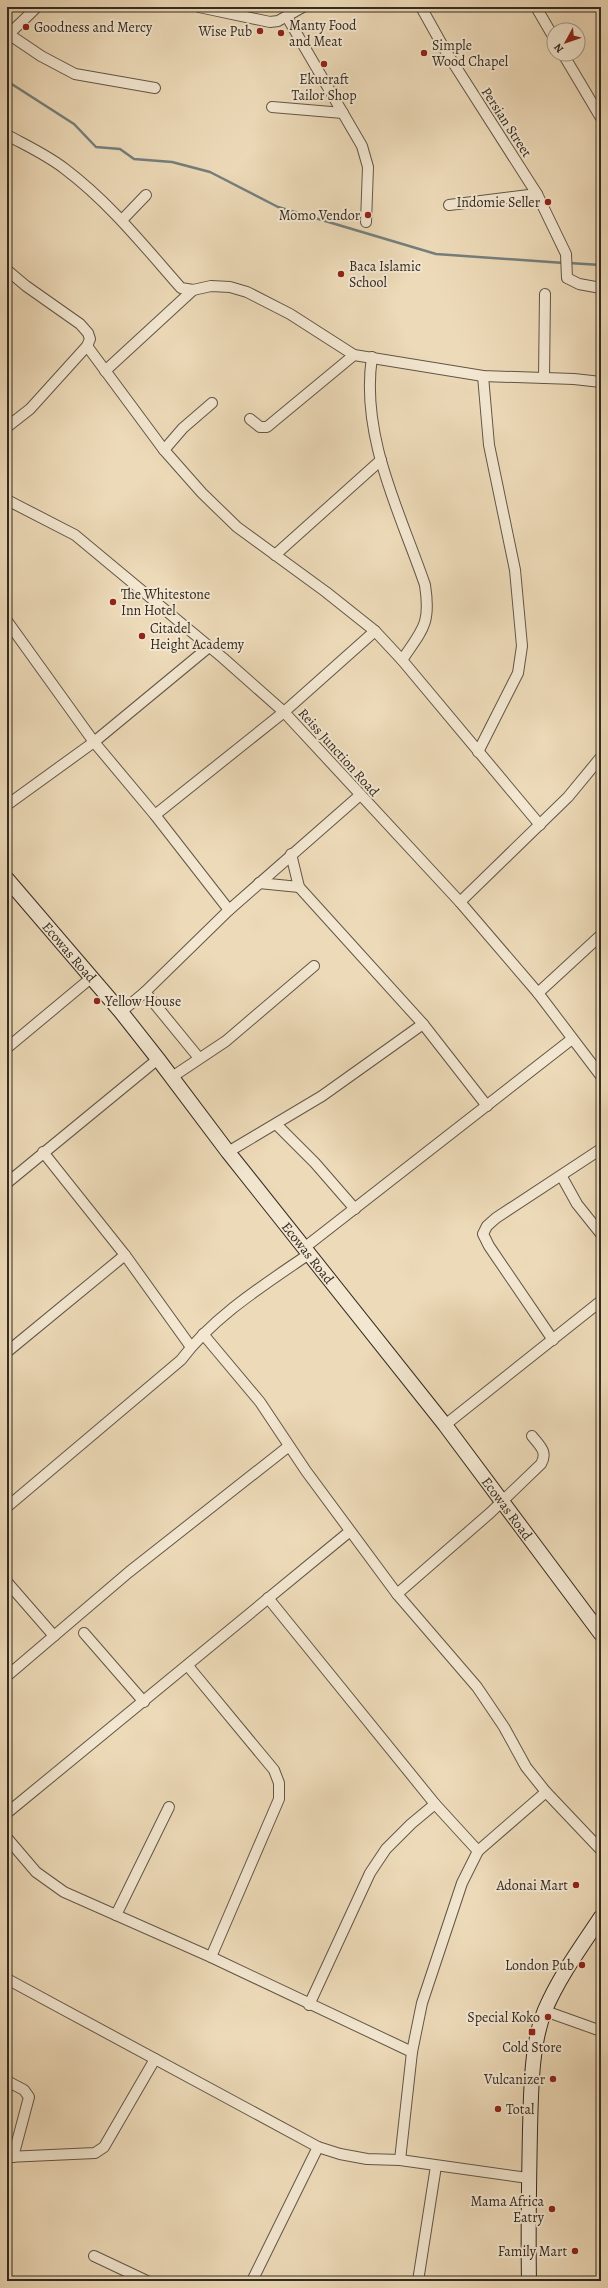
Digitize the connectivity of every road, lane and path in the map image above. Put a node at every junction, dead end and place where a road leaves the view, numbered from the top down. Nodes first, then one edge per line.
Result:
1 (37, 7) edge
2 (199, 7) edge
3 (303, 7) edge
4 (421, 7) edge
5 (536, 7) edge
6 (287, 17) junction
7 (546, 24) edge
8 (8, 33) edge
9 (568, 62) edge
10 (155, 88) dead end
11 (272, 107) dead end
12 (343, 113) junction
13 (601, 118) edge
14 (7, 135) edge
15 (538, 194) junction
16 (146, 195) dead end
17 (449, 204) dead end
18 (122, 220) junction
19 (366, 222) dead end
20 (7, 270) edge
21 (601, 288) edge
22 (193, 290) junction
23 (546, 294) dead end
24 (87, 346) junction
25 (354, 355) junction
26 (372, 357) junction
27 (105, 371) junction
28 (483, 376) junction
29 (544, 378) junction
30 (601, 384) edge
31 (212, 403) dead end
32 (250, 419) dead end
33 (7, 427) edge
34 (164, 450) junction
35 (381, 460) junction
36 (7, 500) edge
37 (275, 556) junction
38 (7, 621) edge
39 (375, 631) junction
40 (209, 647) junction
41 (402, 660) junction
42 (284, 712) junction
43 (94, 742) junction
44 (478, 752) junction
45 (601, 757) edge
46 (359, 796) junction
47 (7, 805) edge
48 (156, 814) junction
49 (540, 825) junction
50 (291, 854) junction
51 (7, 879) edge
52 (259, 883) junction
53 (299, 887) junction
54 (460, 902) junction
55 (228, 910) junction
56 (601, 935) edge
57 (314, 966) dead end
58 (91, 978) junction
59 (145, 992) junction
60 (538, 993) junction
61 (121, 1012) junction
62 (423, 1024) junction
63 (572, 1038) junction
64 (7, 1048) edge
65 (158, 1058) junction
66 (199, 1058) junction
67 (601, 1076) edge
68 (172, 1077) junction
69 (487, 1106) junction
70 (276, 1124) junction
71 (601, 1149) edge
72 (43, 1152) junction
73 (228, 1152) junction
74 (562, 1177) junction
75 (7, 1183) edge
76 (354, 1209) junction
77 (601, 1234) edge
78 (306, 1251) junction
79 (125, 1255) junction
80 (601, 1301) edge
81 (203, 1334) junction
82 (553, 1340) junction
83 (191, 1347) junction
84 (7, 1352) edge
85 (445, 1425) junction
86 (532, 1436) dead end
87 (289, 1446) junction
88 (7, 1492) edge
89 (502, 1501) junction
90 (10, 1504) edge
91 (349, 1532) junction
92 (7, 1582) edge
93 (397, 1594) junction
94 (268, 1598) junction
95 (84, 1632) dead end
96 (601, 1634) edge
97 (54, 1636) junction
98 (188, 1666) junction
99 (7, 1676) edge
100 (144, 1702) junction
101 (546, 1792) junction
102 (435, 1804) junction
103 (169, 1807) dead end
104 (7, 1813) edge
105 (7, 1838) edge
106 (601, 1850) edge
107 (478, 1851) junction
108 (116, 1915) junction
109 (600, 1921) edge
110 (211, 1957) junction
111 (7, 1979) edge
112 (309, 2005) junction
113 (545, 2011) junction
114 (601, 2031) edge
115 (412, 2052) junction
116 (155, 2059) junction
117 (7, 2081) edge
118 (318, 2147) junction
119 (10, 2157) edge
120 (400, 2160) junction
121 (436, 2166) junction
122 (528, 2178) junction
123 (94, 2256) dead end
124 (147, 2281) edge
125 (252, 2281) edge
126 (418, 2281) edge
127 (529, 2281) edge

1 - 8 street
2 - 6 street
3 - 6 street
4 - 15 street, Persian Street
5 - 7 street
6 - 12 street
8 - 10 street
9 - 13 street
11 - 12 street
12 - 19 street
14 - 18 street
15 - 17 street
15 - 21 street, Persian Street
16 - 18 street
18 - 22 street
20 - 24 street
22 - 25 street
22 - 27 street
23 - 29 street
24 - 27 street
24 - 33 street
25 - 26 street
25 - 32 street
26 - 28 street
26 - 35 street
27 - 34 street
28 - 29 street
28 - 44 street
29 - 30 street
31 - 34 street
34 - 37 street
35 - 37 street
35 - 41 street
36 - 40 street, Reiss Junction Road
37 - 39 street
38 - 43 street
39 - 41 street
39 - 42 street
40 - 42 street, Reiss Junction Road
40 - 43 street
41 - 44 street
42 - 46 street, Reiss Junction Road
42 - 48 street
43 - 47 street
43 - 48 street
44 - 49 street
45 - 49 street
46 - 50 street
46 - 54 street, Reiss Junction Road
48 - 55 street
49 - 54 street
50 - 52 street
50 - 53 street
51 - 58 street, Ecowas Road
52 - 53 street
52 - 55 street
53 - 62 street
54 - 60 street, Reiss Junction Road
55 - 59 street
56 - 60 street
57 - 66 street
58 - 61 street, Ecowas Road
58 - 64 street
59 - 61 street
59 - 66 street
60 - 63 street, Reiss Junction Road
61 - 65 street, Ecowas Road
62 - 69 street
62 - 70 street
63 - 67 street, Reiss Junction Road
63 - 69 street
65 - 68 street, Ecowas Road
65 - 72 street
66 - 68 street
68 - 73 street, Ecowas Road
69 - 76 street
70 - 73 street
70 - 76 street
71 - 74 street
72 - 75 street
72 - 79 street
73 - 78 street, Ecowas Road
74 - 77 street
74 - 82 street
76 - 78 street
78 - 81 street
78 - 85 street, Ecowas Road
79 - 83 street
79 - 84 street
80 - 82 street
81 - 83 street
81 - 87 street
82 - 85 street
83 - 90 street
85 - 89 street, Ecowas Road
86 - 89 street
87 - 91 street
87 - 97 street
88 - 90 street
89 - 93 street
89 - 96 street, Ecowas Road
91 - 93 street
91 - 94 street
92 - 97 street
93 - 101 street
94 - 98 street
94 - 102 street
95 - 100 street
97 - 99 street
98 - 100 street
98 - 110 street
100 - 104 street
101 - 106 street
101 - 107 street
102 - 107 street
102 - 112 street
103 - 108 street
105 - 108 street
107 - 115 street
108 - 110 street
109 - 113 street
110 - 112 street
111 - 116 street
112 - 115 street
113 - 114 street
113 - 122 street
115 - 120 street
116 - 118 street
116 - 119 street
117 - 119 street
118 - 120 street
118 - 125 street
120 - 121 street
121 - 122 street
121 - 126 street
122 - 127 street
123 - 124 street

